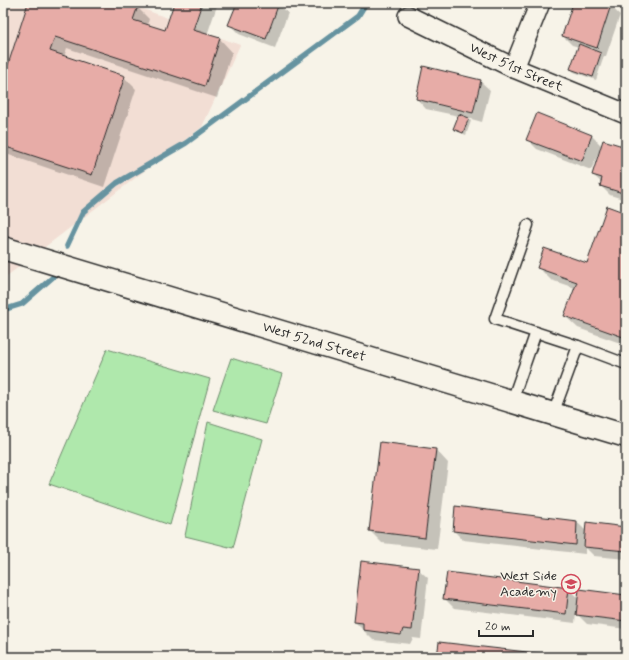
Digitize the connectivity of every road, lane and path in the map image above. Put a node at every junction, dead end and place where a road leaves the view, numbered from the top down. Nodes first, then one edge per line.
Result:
1 (540, 3) edge
2 (408, 16) dead end
3 (514, 68) junction
4 (626, 114) edge
5 (528, 225) dead end
6 (3, 248) edge
7 (536, 332) junction
8 (578, 346) junction
9 (626, 364) edge
10 (512, 401) junction
11 (553, 414) junction
12 (626, 436) edge

1 - 3 street
2 - 3 street, West 51st Street
3 - 4 street, West 51st Street
5 - 7 lane
6 - 10 main road, West 52nd Street
7 - 8 lane
7 - 10 lane
8 - 9 lane
8 - 11 lane
10 - 11 main road, West 52nd Street
11 - 12 main road, West 52nd Street

